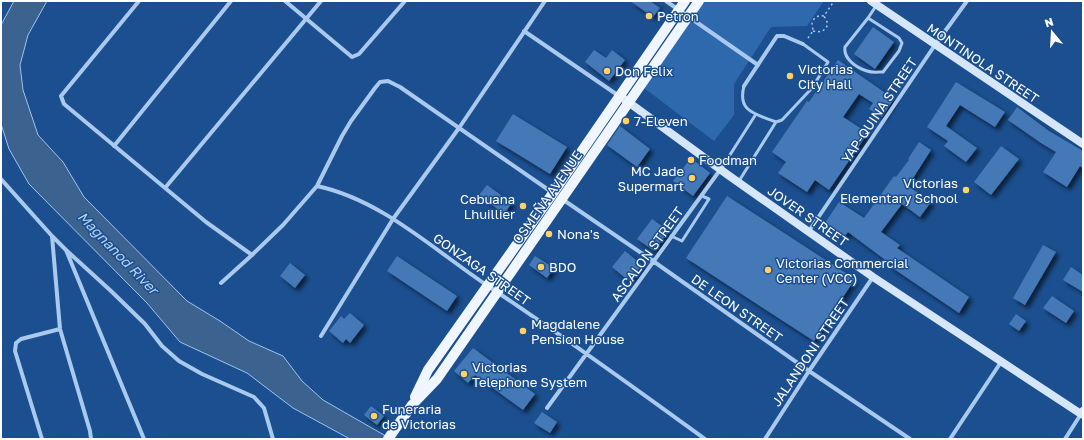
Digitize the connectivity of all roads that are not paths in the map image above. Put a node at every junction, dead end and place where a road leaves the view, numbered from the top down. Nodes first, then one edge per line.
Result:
1 (139, 1) edge
2 (231, 1) edge
3 (285, 1) edge
4 (321, 1) edge
5 (405, 1) edge
6 (545, 1) edge
7 (666, 1) edge
8 (685, 1) edge
9 (699, 1) edge
10 (967, 1) edge
11 (874, 3) edge
12 (679, 10) junction
13 (688, 17) junction
14 (868, 18) junction
15 (306, 19) junction
16 (524, 31) junction
17 (803, 44) joint
18 (935, 45) junction
19 (758, 65) junction
20 (744, 86) joint
21 (620, 96) junction
22 (628, 102) junction
23 (756, 114) junction
24 (776, 122) junction
25 (459, 128) junction
26 (1083, 144) edge
27 (114, 146) junction
28 (721, 169) junction
29 (1, 179) edge
30 (739, 182) junction
31 (317, 186) junction
32 (164, 188) junction
33 (557, 196) junction
34 (702, 196) junction
35 (393, 219) junction
36 (809, 232) junction
37 (52, 236) junction
38 (671, 236) junction
39 (66, 250) junction
40 (252, 255) junction
41 (653, 261) junction
42 (873, 277) junction
43 (222, 282) dead end
44 (492, 289) junction
45 (60, 330) junction
46 (321, 336) dead end
47 (587, 354) junction
48 (1001, 362) junction
49 (808, 371) junction
50 (547, 408) dead end
51 (1082, 413) edge
52 (389, 437) edge
53 (42, 439) edge
54 (91, 439) edge
55 (144, 439) edge
56 (273, 439) edge
57 (705, 439) edge
58 (765, 439) edge
59 (910, 439) edge
60 (950, 439) edge
61 (1065, 439) edge

1 - 27 street
2 - 27 street
3 - 15 street
4 - 15 street
5 - 15 street
6 - 16 street
7 - 12 street
8 - 12 main road, OSMEÑA AVENUE
9 - 13 main road, OSMEÑA AVENUE
10 - 18 street, YAP-QUINA STREET
11 - 14 lane
11 - 18 street, MONTINOLA STREET
12 - 13 street
12 - 21 main road, OSMEÑA AVENUE
13 - 19 street
13 - 22 main road, OSMEÑA AVENUE
14 - 14 lane
15 - 32 street
16 - 21 street, JOVER STREET
16 - 25 street
17 - 19 street
17 - 24 lane
18 - 26 street, MONTINOLA STREET
18 - 36 street, YAP-QUINA STREET
19 - 20 street
20 - 23 lane
21 - 22 street, JOVER STREET
21 - 33 main road, OSMEÑA AVENUE
22 - 28 street, JOVER STREET
22 - 33 main road, OSMEÑA AVENUE
23 - 24 lane
23 - 28 lane
24 - 30 lane
25 - 31 street, DE LEON STREET
25 - 33 street, DE LEON STREET
25 - 35 street
27 - 32 street
28 - 30 street, JOVER STREET
28 - 34 street, ASCALON STREET
29 - 37 street
30 - 36 street, JOVER STREET
31 - 35 street, GONZAGA STREET
31 - 40 street, DE LEON STREET
32 - 40 street
33 - 41 street, DE LEON STREET
33 - 44 main road, OSMEÑA AVENUE
34 - 38 street, ASCALON STREET
34 - 38 lane
35 - 44 street, GONZAGA STREET
35 - 46 street
36 - 42 street, JOVER STREET
37 - 39 street
37 - 45 street
38 - 41 street, ASCALON STREET
39 - 55 street
39 - 56 street
40 - 43 street, DE LEON STREET
41 - 47 street, ASCALON STREET
41 - 49 street, DE LEON STREET
42 - 48 street, JOVER STREET
42 - 49 street, JALANDONI STREET
44 - 47 street, GONZAGA STREET
44 - 52 main road, OSMEÑA AVENUE
45 - 53 street
45 - 54 street
47 - 50 street, ASCALON STREET
47 - 57 street, GONZAGA STREET
48 - 51 street, JOVER STREET
48 - 60 street
49 - 58 street, JALANDONI STREET
49 - 59 street, DE LEON STREET
51 - 61 street

